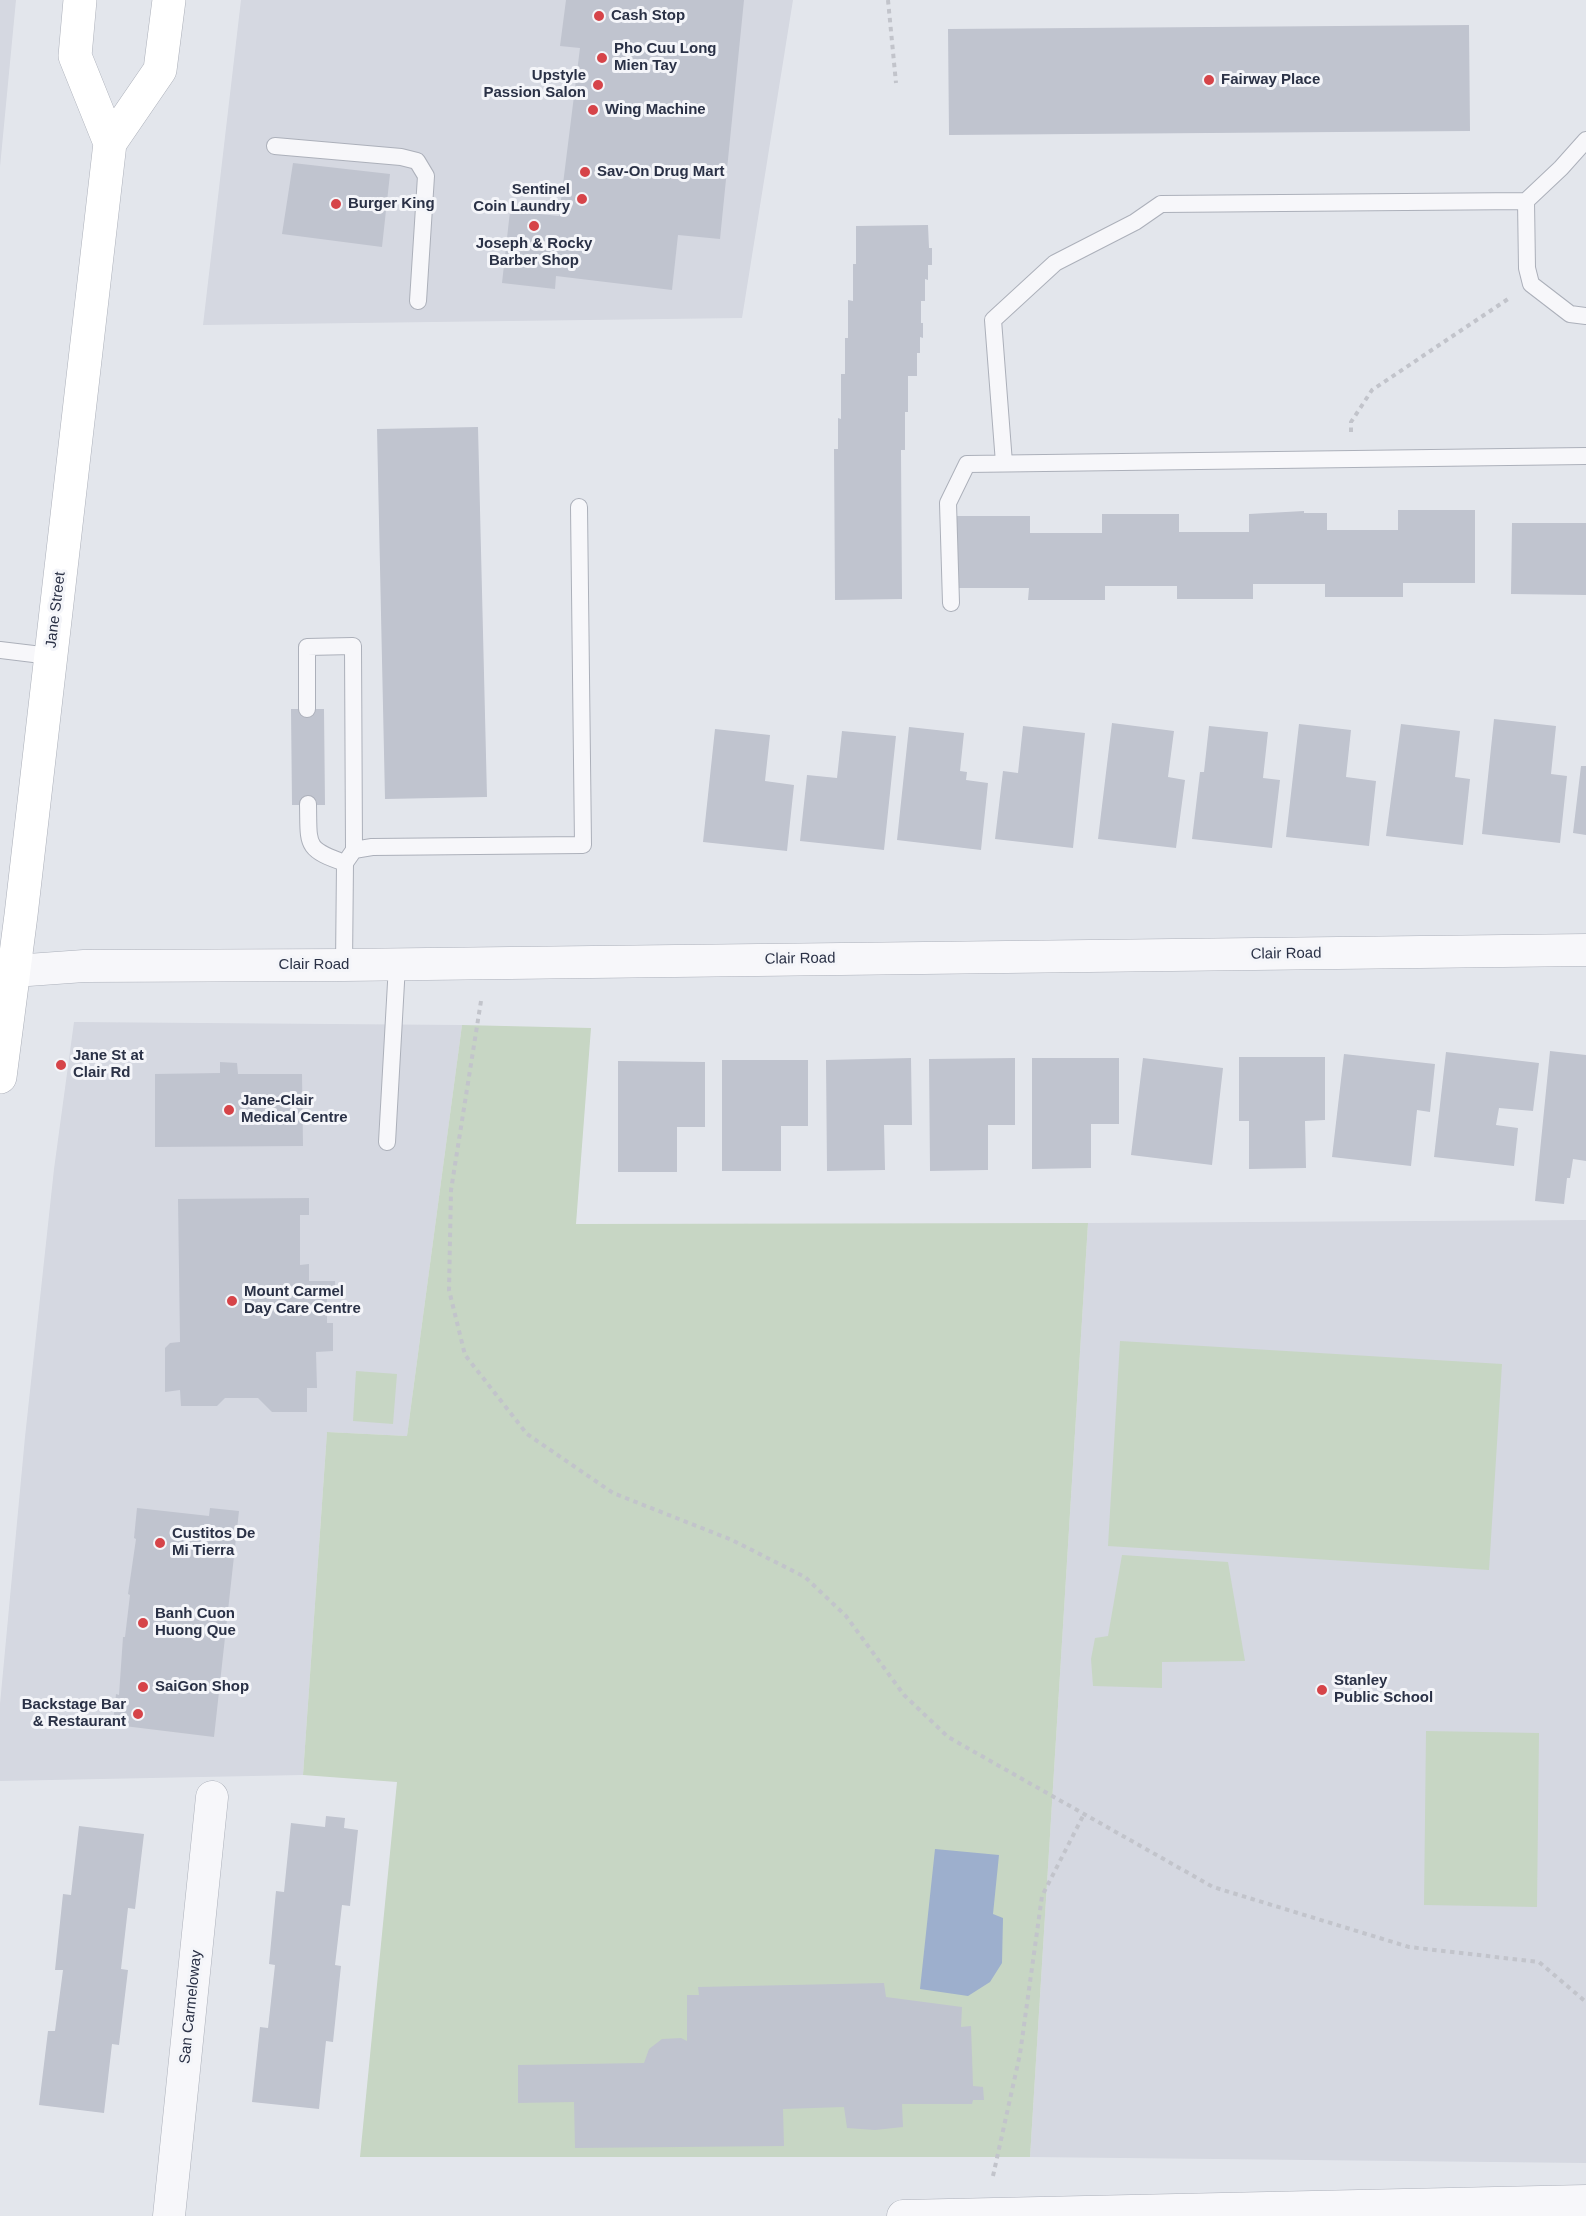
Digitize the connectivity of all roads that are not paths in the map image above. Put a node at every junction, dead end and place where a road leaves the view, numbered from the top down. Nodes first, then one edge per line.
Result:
1 (80, 0) edge
2 (169, 0) edge
3 (1586, 140) edge
4 (110, 143) junction
5 (275, 146) dead end
6 (1526, 201) junction
7 (418, 301) dead end
8 (1586, 316) edge
9 (1586, 456) edge
10 (1004, 463) junction
11 (579, 507) dead end
12 (951, 603) dead end
13 (0, 650) edge
14 (50, 656) junction
15 (307, 709) dead end
16 (308, 804) dead end
17 (350, 856) junction
18 (1586, 950) edge
19 (344, 965) junction
20 (397, 965) junction
21 (14, 970) junction
22 (0, 1077) edge
23 (387, 1142) dead end
24 (212, 1797) dead end
25 (1586, 2201) edge
26 (1353, 2211) edge
27 (169, 2216) edge
28 (903, 2216) edge

1 - 4 main road, Jane Street
2 - 4 main road, Jane Street
3 - 6 lane
4 - 14 main road, Jane Street
5 - 7 lane
6 - 8 lane
6 - 10 lane
9 - 10 lane
10 - 12 lane
11 - 17 lane
13 - 14 lane
14 - 21 main road, Jane Street
15 - 17 lane
16 - 17 lane
17 - 19 lane
18 - 20 street, Clair Road
19 - 20 street, Clair Road
19 - 21 street, Clair Road
20 - 23 lane
21 - 22 main road, Jane Street
24 - 27 street, San Carmeloway
25 - 26 street
26 - 28 street

